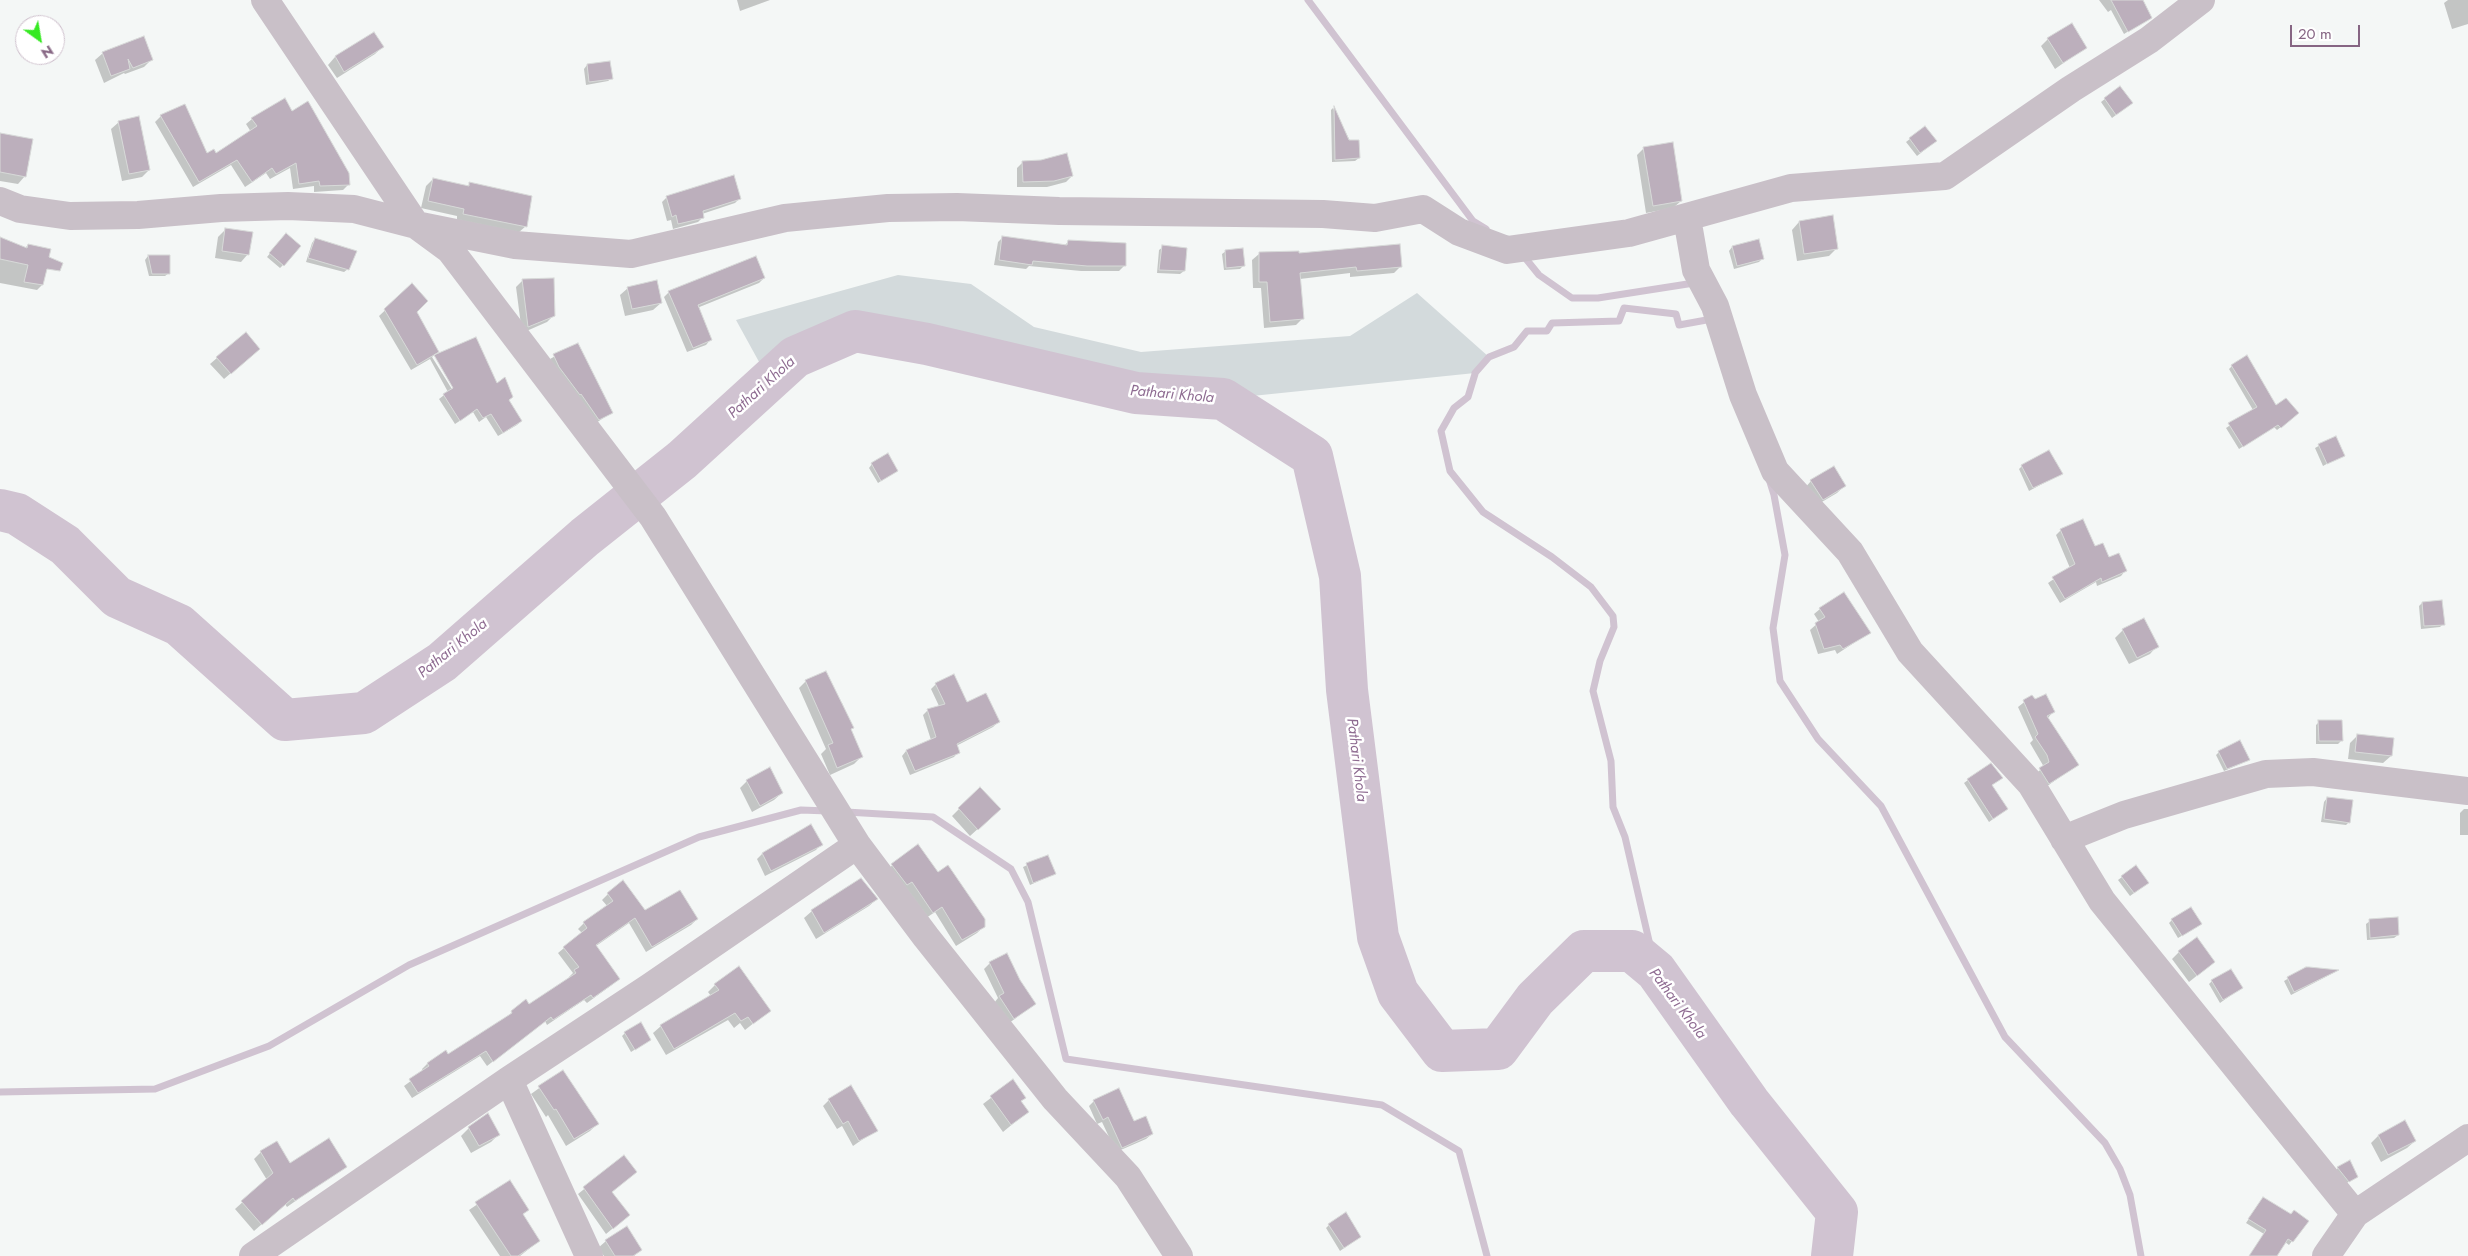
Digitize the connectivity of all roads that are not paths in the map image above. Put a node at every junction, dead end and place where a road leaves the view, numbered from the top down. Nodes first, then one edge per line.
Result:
1 (265, 0) edge
2 (2201, 0) edge
3 (0, 201) edge
4 (1687, 218) junction
5 (416, 225) junction
6 (2468, 791) edge
7 (2064, 839) junction
8 (857, 845) junction
9 (509, 1080) junction
10 (2468, 1138) edge
11 (2355, 1214) junction
12 (253, 1256) edge
13 (589, 1256) edge
14 (1180, 1256) edge
15 (2326, 1256) edge

1 - 5 street
2 - 4 street
3 - 5 street
4 - 5 street
4 - 7 street
5 - 8 street
6 - 7 street
7 - 11 street
8 - 9 street
8 - 14 street
9 - 12 street
9 - 13 street
10 - 11 street
11 - 15 street

